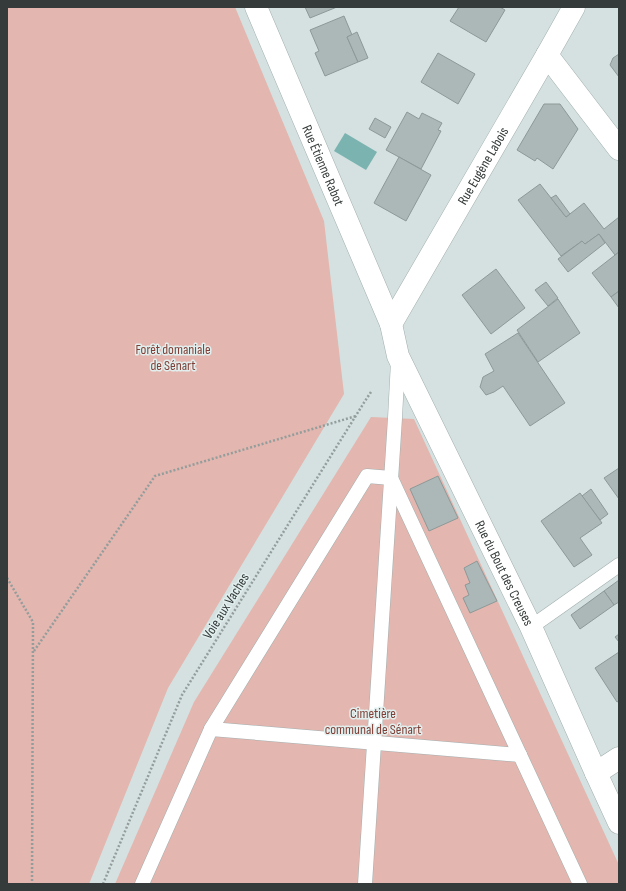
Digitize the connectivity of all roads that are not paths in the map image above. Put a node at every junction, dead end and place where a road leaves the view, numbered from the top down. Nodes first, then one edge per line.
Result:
1 (256, 7) edge
2 (574, 7) edge
3 (547, 55) junction
4 (619, 149) edge
5 (391, 324) junction
6 (398, 356) junction
7 (391, 478) junction
8 (619, 565) edge
9 (531, 627) junction
10 (211, 729) junction
11 (374, 743) junction
12 (520, 755) junction
13 (619, 758) edge
14 (596, 773) junction
15 (619, 823) edge
16 (142, 884) edge
17 (365, 884) edge
18 (580, 884) edge

1 - 5 street, Rue Étienne Rabot
2 - 3 street, Rue Eugène Labois
3 - 4 street
3 - 5 street, Rue Eugène Labois
5 - 6 street, Rue du Bout des Creuses
6 - 7 lane
6 - 9 street, Rue du Bout des Creuses
7 - 10 lane
7 - 11 lane
7 - 12 lane
8 - 9 lane
9 - 14 street, Rue du Bout des Creuses
10 - 11 lane
10 - 16 lane
11 - 12 lane
11 - 17 lane
12 - 18 lane
13 - 14 street
14 - 15 street, Rue du Bout des Creuses

